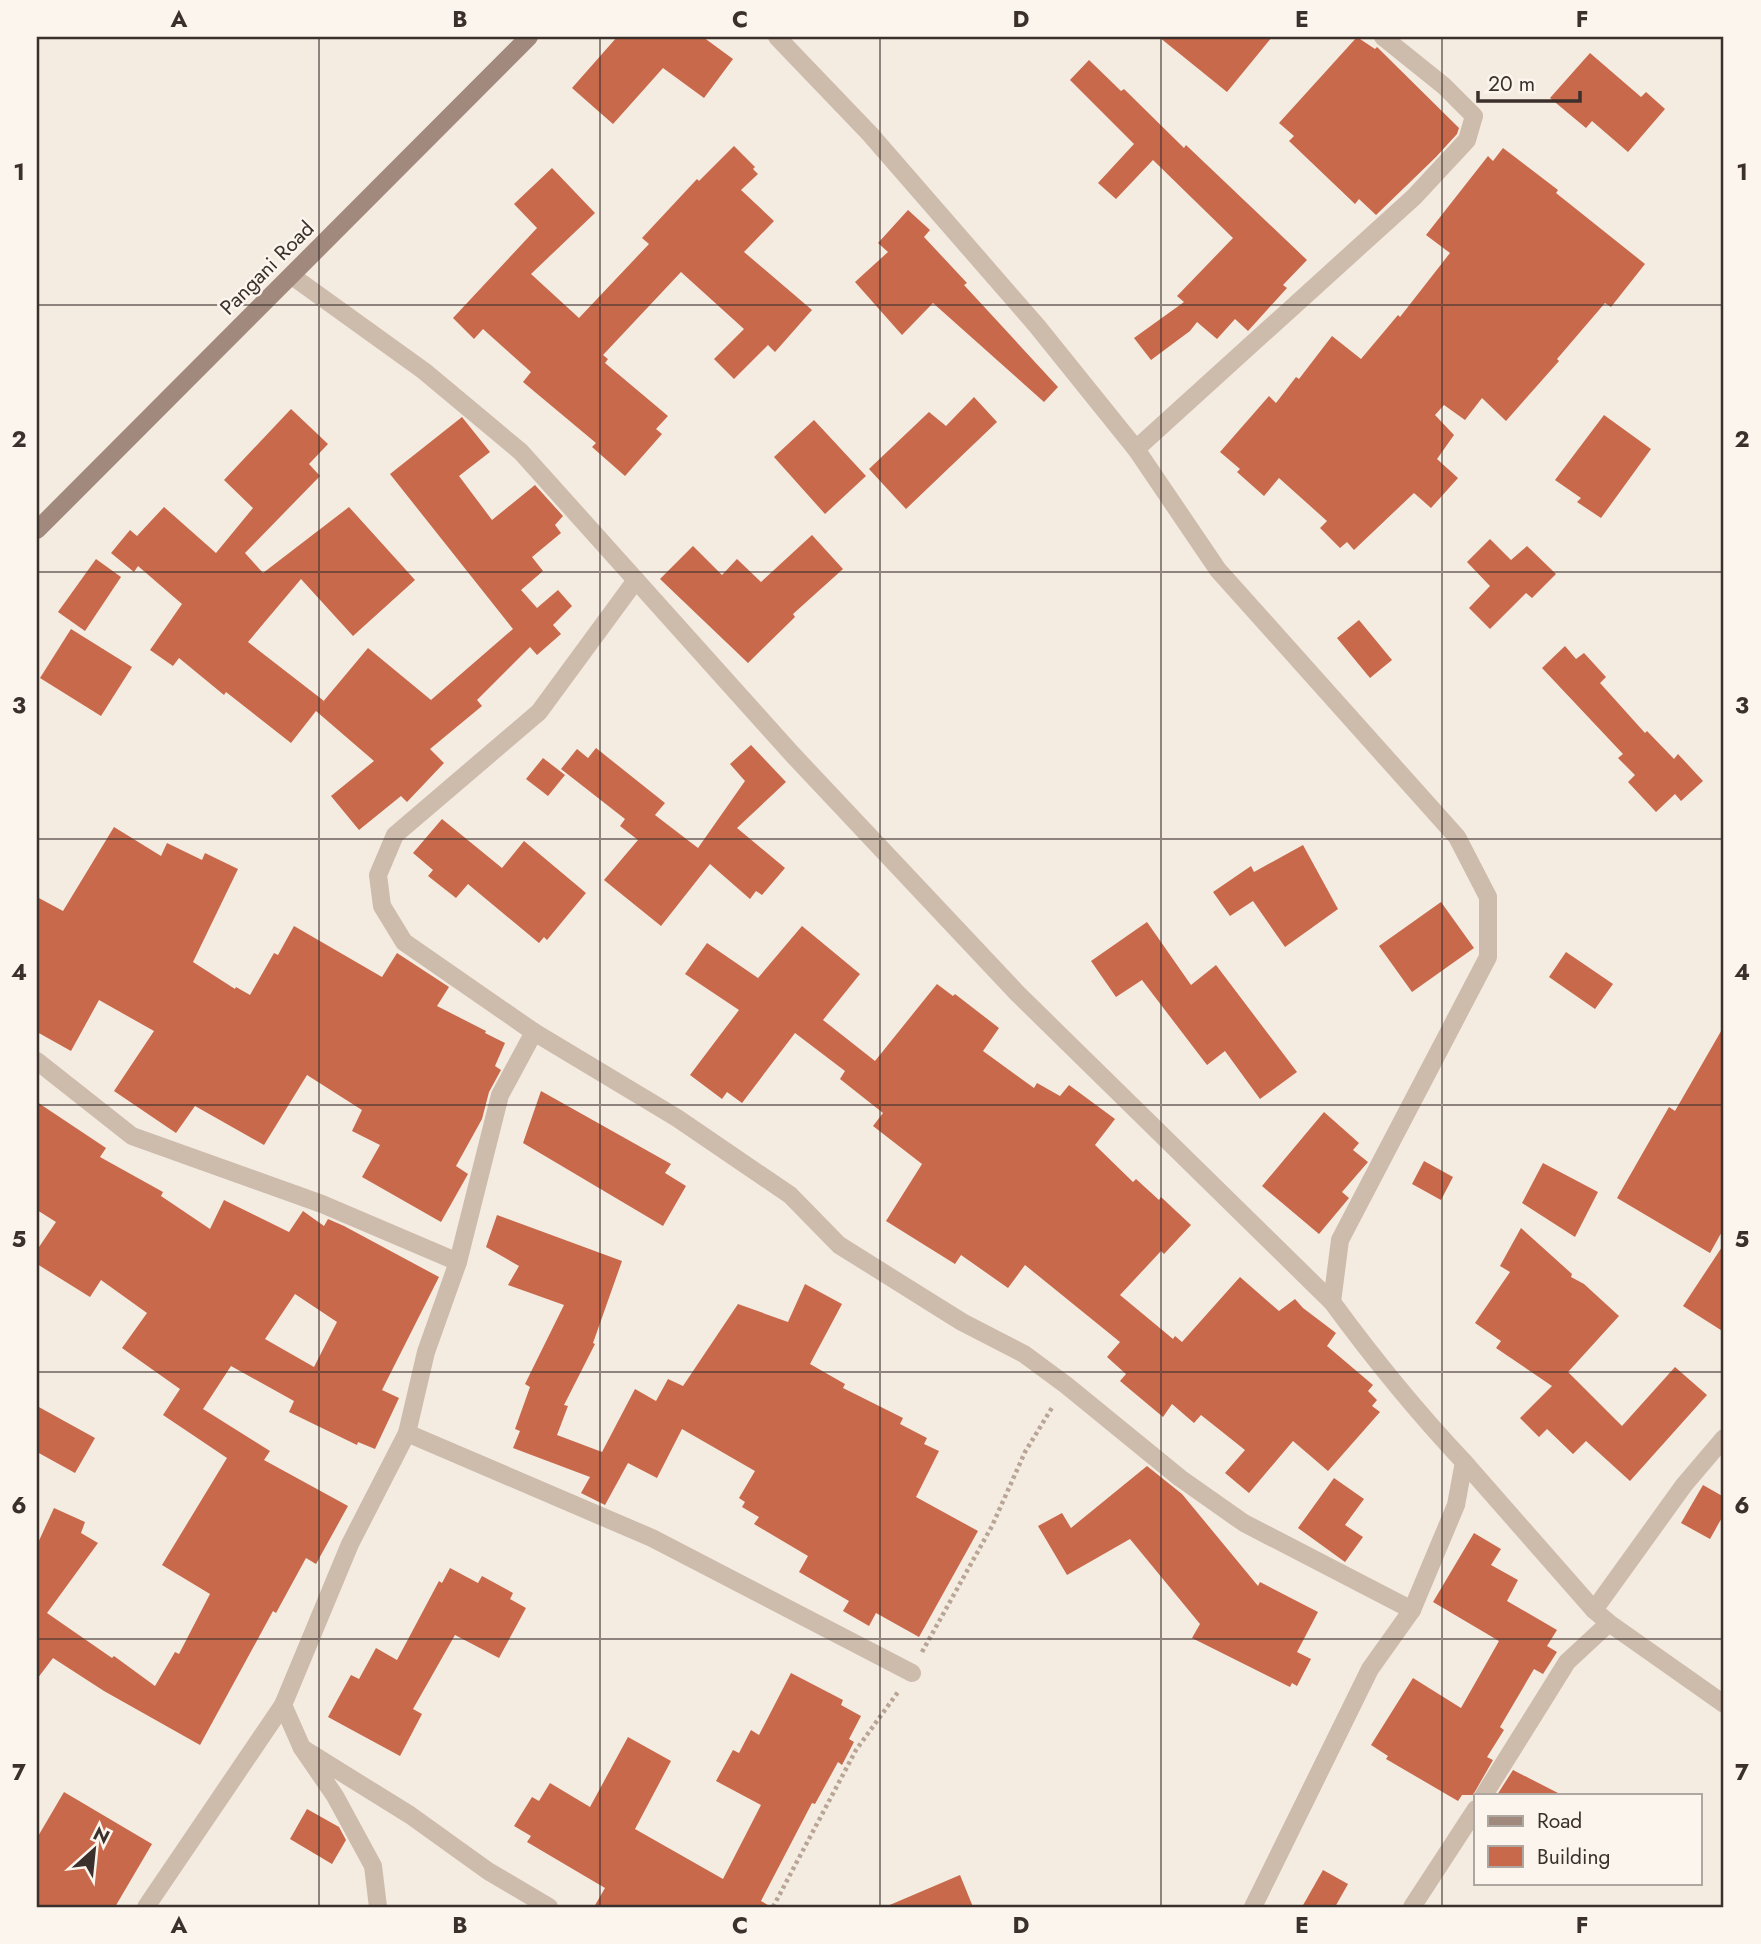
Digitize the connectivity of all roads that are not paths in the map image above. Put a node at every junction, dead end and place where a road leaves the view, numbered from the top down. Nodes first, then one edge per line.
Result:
1 (529, 37) edge
2 (777, 37) edge
3 (1383, 37) edge
4 (292, 276) junction
5 (1136, 449) junction
6 (37, 530) edge
7 (636, 580) junction
8 (534, 1032) junction
9 (37, 1061) edge
10 (458, 1262) junction
11 (1332, 1302) junction
12 (407, 1433) junction
13 (1724, 1438) edge
14 (1464, 1462) junction
15 (1594, 1609) junction
16 (1412, 1610) junction
17 (1609, 1623) junction
18 (912, 1673) dead end
19 (1724, 1704) edge
20 (283, 1706) junction
21 (302, 1748) junction
22 (1485, 1794) edge
23 (1474, 1812) edge
24 (146, 1907) edge
25 (378, 1907) edge
26 (549, 1907) edge
27 (1253, 1907) edge
28 (1412, 1907) edge

1 - 4 main road, Pangani Road
2 - 5 street
3 - 5 street
4 - 6 main road, Pangani Road
4 - 7 street
5 - 11 street
7 - 8 street
7 - 11 street
8 - 10 street
8 - 16 street
9 - 10 street
10 - 12 street
11 - 14 street
12 - 18 street
12 - 20 street
13 - 15 street
14 - 15 street
14 - 16 street
15 - 17 street
16 - 27 street
17 - 19 street
17 - 22 street
20 - 21 street
20 - 24 street
21 - 25 street
21 - 26 street
23 - 28 street

